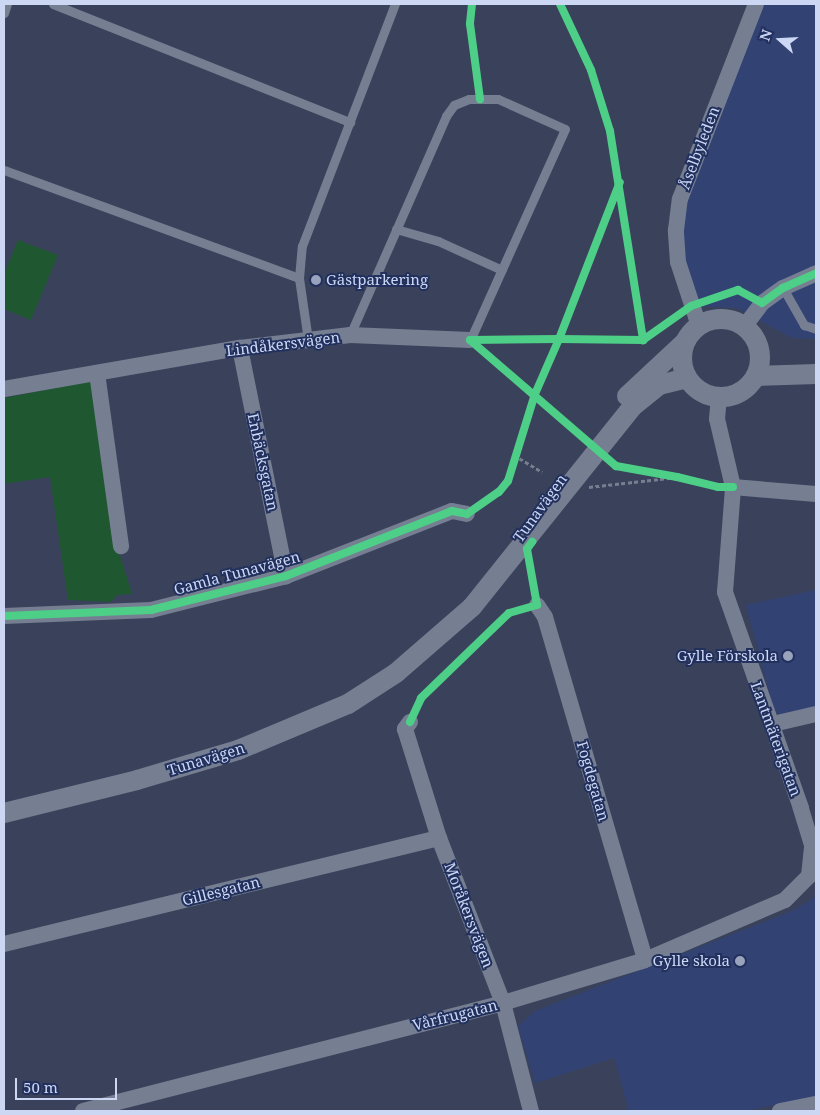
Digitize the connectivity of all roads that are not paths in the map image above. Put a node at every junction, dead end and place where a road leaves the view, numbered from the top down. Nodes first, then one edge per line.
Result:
1 (7, 4) edge
2 (53, 4) edge
3 (395, 4) edge
4 (756, 4) edge
5 (4, 13) edge
6 (350, 122) junction
7 (4, 170) edge
8 (396, 229) junction
9 (502, 270) junction
10 (816, 273) edge
11 (299, 278) junction
12 (783, 288) junction
13 (699, 326) junction
14 (744, 326) junction
15 (816, 329) edge
16 (350, 335) junction
17 (308, 340) junction
18 (470, 340) joint
19 (684, 343) junction
20 (240, 348) junction
21 (97, 373) junction
22 (816, 374) edge
23 (756, 376) junction
24 (687, 378) junction
25 (4, 389) edge
26 (718, 398) junction
27 (733, 488) junction
28 (816, 494) edge
29 (467, 514) dead end
30 (121, 546) dead end
31 (286, 576) junction
32 (537, 605) dead end
33 (4, 616) edge
34 (396, 673) junction
35 (816, 714) edge
36 (410, 722) dead end
37 (773, 724) junction
38 (4, 813) edge
39 (439, 838) junction
40 (809, 876) joint
41 (4, 944) edge
42 (645, 960) junction
43 (503, 1003) junction
44 (816, 1104) edge
45 (83, 1111) edge
46 (531, 1111) edge
47 (780, 1111) edge

1 - 5 lane
2 - 6 lane
3 - 6 lane
4 - 13 street, Åselbyleden
6 - 11 lane
7 - 11 lane
8 - 9 lane
8 - 9 lane
8 - 16 lane
9 - 18 lane
10 - 12 street
11 - 17 lane
12 - 14 street
12 - 15 lane
13 - 14 street
13 - 19 street
14 - 23 street
16 - 17 street, Lindåkersvägen
16 - 18 street, Lindåkersvägen
17 - 20 street, Lindåkersvägen
19 - 24 street
19 - 34 street, Tunavägen
20 - 21 street, Lindåkersvägen
20 - 31 street, Enbäcksgatan
21 - 25 street, Lindåkersvägen
21 - 30 street
22 - 23 street
23 - 26 street
24 - 26 street
24 - 34 street, Tunavägen
26 - 27 street, Lantmäterigatan
27 - 28 street
27 - 37 street, Lantmäterigatan
29 - 31 street, Gamla Tunavägen
31 - 33 street, Gamla Tunavägen
32 - 42 street, Fogdegatan
34 - 38 street, Tunavägen
35 - 37 street
36 - 39 street, Moråkersvägen
37 - 40 street, Lantmäterigatan
39 - 41 street, Gillesgatan
39 - 43 street, Moråkersvägen
40 - 42 street, Vårfrugatan
42 - 43 street, Vårfrugatan
43 - 45 street, Vårfrugatan
43 - 46 street, Moråkersvägen
44 - 47 street

